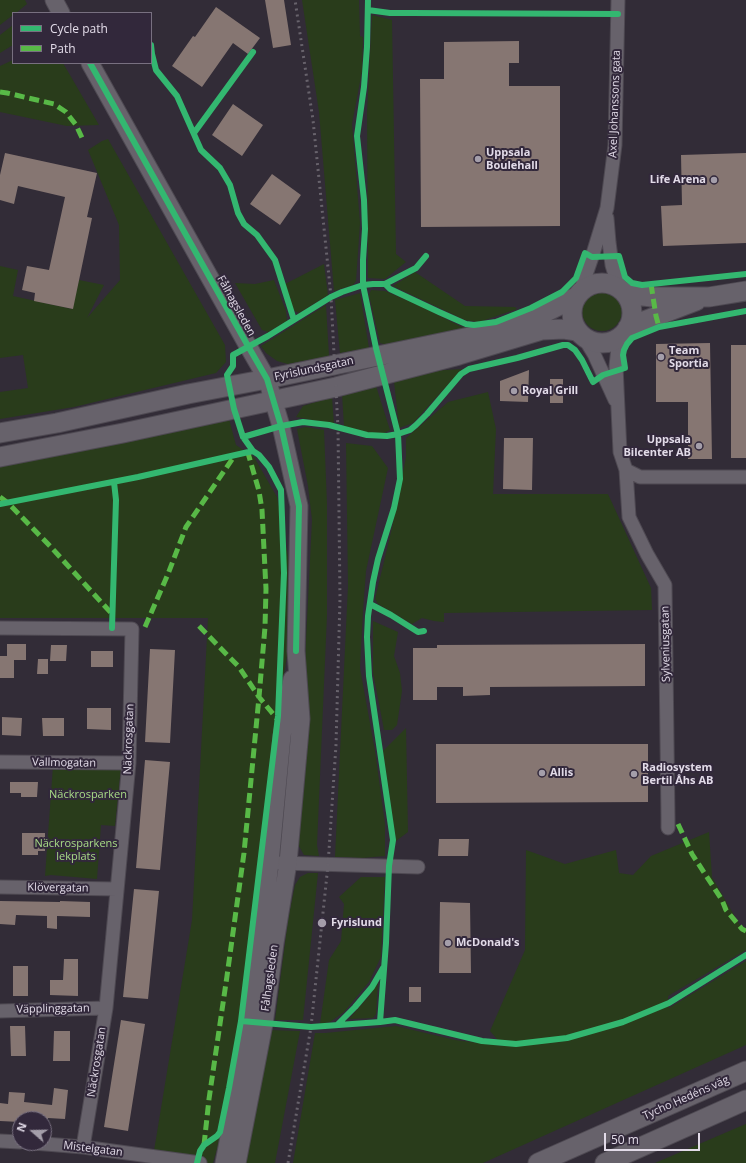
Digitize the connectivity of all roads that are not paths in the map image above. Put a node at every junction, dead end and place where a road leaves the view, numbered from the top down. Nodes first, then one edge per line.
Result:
1 (54, 0) edge
2 (618, 0) edge
3 (60, 12) edge
4 (91, 64) edge
5 (607, 208) junction
6 (622, 291) junction
7 (746, 291) edge
8 (578, 294) junction
9 (709, 297) junction
10 (623, 332) junction
11 (580, 333) junction
12 (267, 379) junction
13 (274, 401) junction
14 (618, 407) junction
15 (0, 433) edge
16 (0, 457) edge
17 (626, 470) junction
18 (746, 477) edge
19 (0, 628) edge
20 (296, 651) junction
21 (0, 762) edge
22 (129, 763) junction
23 (668, 828) dead end
24 (270, 863) junction
25 (288, 863) junction
26 (418, 867) dead end
27 (0, 887) edge
28 (117, 889) junction
29 (106, 1008) junction
30 (0, 1010) edge
31 (746, 1071) edge
32 (746, 1100) edge
33 (0, 1141) edge
34 (12, 1142) edge
35 (52, 1145) edge
36 (83, 1147) junction
37 (200, 1163) edge
38 (224, 1163) edge
39 (237, 1163) edge
40 (538, 1163) edge
41 (605, 1163) edge

1 - 3 street
2 - 5 street, Axel Johanssons gata
4 - 12 street, Fålhagsleden
5 - 6 street, Axel Johanssons gata
5 - 8 street, Axel Johanssons gata
6 - 8 main road
6 - 9 main road
6 - 10 main road
7 - 9 main road
8 - 11 main road
8 - 12 main road, Fyrislundsgatan
9 - 10 main road
10 - 11 main road
10 - 14 street, Sylveniusgatan
11 - 13 main road, Fyrislundsgatan
11 - 14 street, Sylveniusgatan
12 - 13 street, Fålhagsleden
12 - 15 main road, Fyrislundsgatan
13 - 16 main road, Fyrislundsgatan
13 - 20 street, Fålhagsleden
14 - 17 street, Sylveniusgatan
17 - 18 street
17 - 23 street, Sylveniusgatan
19 - 22 street, Näckrosgatan
20 - 24 street, Fålhagsleden
20 - 25 street, Fålhagsleden
21 - 22 street, Vallmogatan
22 - 28 street, Näckrosgatan
24 - 25 street
24 - 38 street, Fålhagsleden
25 - 26 street
25 - 39 street, Fålhagsleden
27 - 28 street, Klövergatan
28 - 29 street, Näckrosgatan
29 - 30 street, Väpplinggatan
29 - 36 street, Näckrosgatan
31 - 40 main road, Tycho Hedéns väg
32 - 41 main road
33 - 34 street
35 - 36 street, Mistelgatan
36 - 37 street, Mistelgatan

